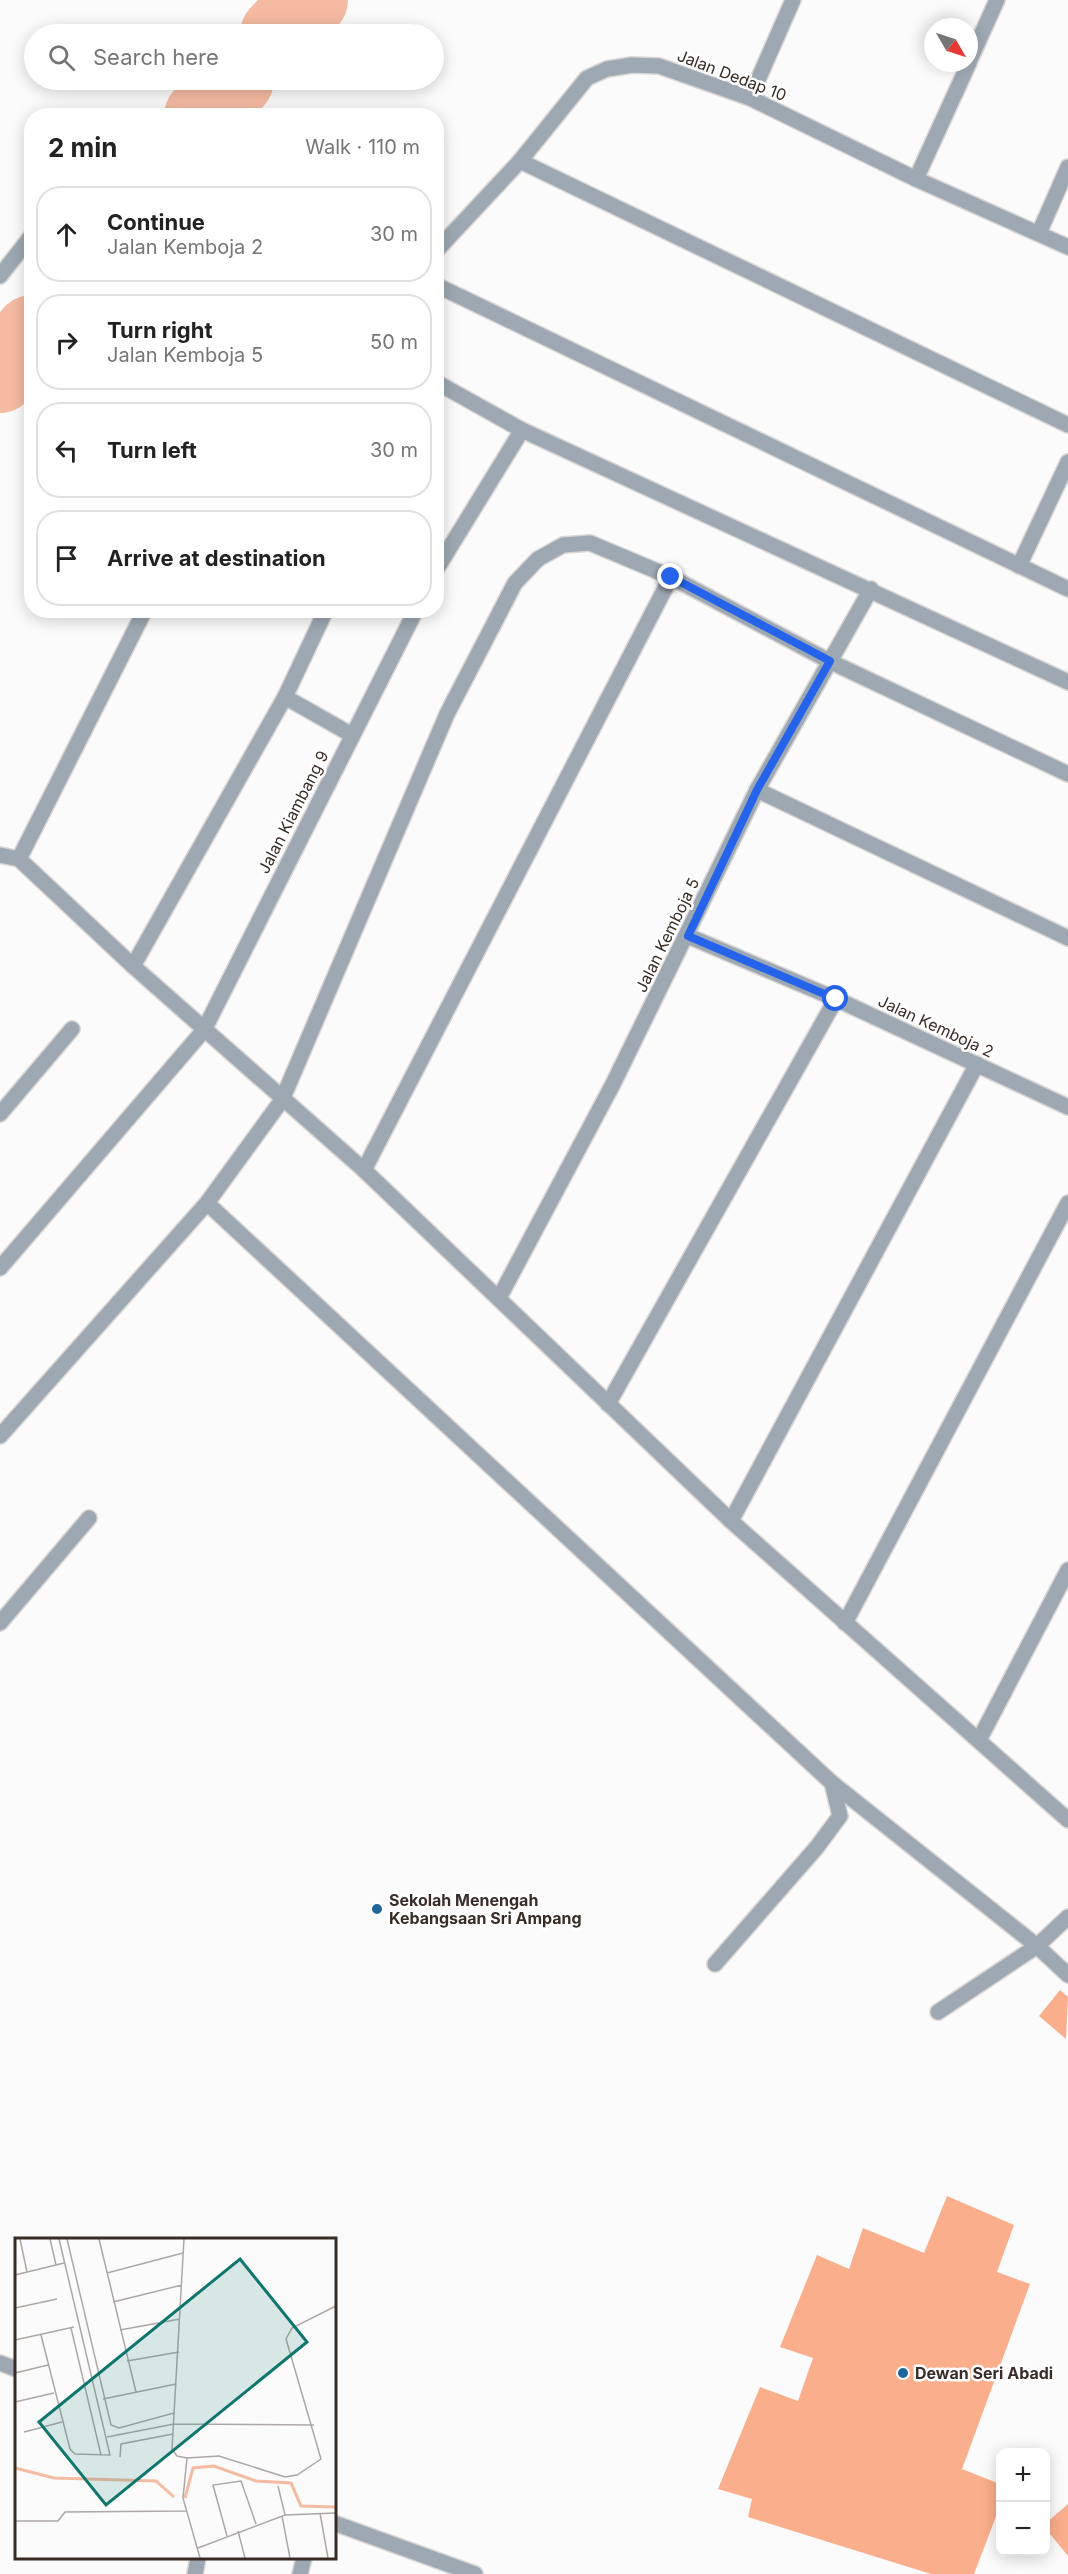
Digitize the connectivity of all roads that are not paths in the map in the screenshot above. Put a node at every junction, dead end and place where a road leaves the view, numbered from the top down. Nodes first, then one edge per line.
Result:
1 (793, 0) edge
2 (997, 0) edge
3 (978, 43) edge
4 (965, 72) edge
5 (750, 98) junction
6 (520, 161) junction
7 (1068, 168) edge
8 (916, 179) junction
9 (1038, 233) junction
10 (444, 242) edge
11 (24, 244) edge
12 (1068, 247) edge
13 (0, 276) edge
14 (444, 289) edge
15 (444, 386) edge
16 (1068, 425) edge
17 (522, 430) junction
18 (1068, 462) edge
19 (444, 543) edge
20 (1020, 566) junction
21 (671, 577) junction
22 (871, 589) junction
23 (1068, 589) edge
24 (141, 618) edge
25 (322, 618) edge
26 (412, 618) edge
27 (830, 661) junction
28 (1068, 682) edge
29 (285, 697) junction
30 (352, 735) junction
31 (1068, 774) edge
32 (757, 790) junction
33 (0, 855) edge
34 (19, 859) junction
35 (688, 936) junction
36 (1068, 938) edge
37 (133, 966) junction
38 (836, 999) junction
39 (72, 1029) dead end
40 (204, 1030) junction
41 (977, 1065) junction
42 (282, 1100) junction
43 (1068, 1107) edge
44 (0, 1114) edge
45 (364, 1170) junction
46 (207, 1203) junction
47 (1068, 1203) edge
48 (0, 1268) edge
49 (499, 1298) junction
50 (608, 1404) junction
51 (0, 1436) edge
52 (89, 1518) dead end
53 (732, 1521) junction
54 (1068, 1570) edge
55 (0, 1623) edge
56 (845, 1623) junction
57 (979, 1740) junction
58 (832, 1783) junction
59 (1068, 1820) edge
60 (1068, 1917) edge
61 (1037, 1946) junction
62 (715, 1964) dead end
63 (1068, 1975) edge
64 (938, 2012) dead end
65 (0, 2362) edge
66 (15, 2368) edge
67 (336, 2524) edge
68 (198, 2559) edge
69 (303, 2559) edge
70 (195, 2574) edge
71 (300, 2574) edge
72 (474, 2574) edge

1 - 5 street
2 - 3 street
4 - 8 street
5 - 6 street, Jalan Dedap 10
5 - 8 street, Jalan Dedap 10
6 - 10 street, Jalan Dedap 10
6 - 16 street
7 - 9 street
8 - 9 street, Jalan Dedap 10
9 - 12 street, Jalan Dedap 10
11 - 13 street
14 - 20 street
15 - 17 street
17 - 19 street
17 - 22 street
18 - 20 street
20 - 23 street
21 - 27 street
21 - 42 street
21 - 45 street
22 - 27 street, Jalan Kemboja 5
22 - 28 street
24 - 34 street
25 - 29 street
26 - 30 street, Jalan Kiambang 9
27 - 31 street
27 - 32 street, Jalan Kemboja 5
29 - 30 street
29 - 37 street
30 - 40 street, Jalan Kiambang 9
32 - 35 street, Jalan Kemboja 5
32 - 36 street
33 - 34 street
34 - 37 street
35 - 38 street, Jalan Kemboja 2
35 - 49 street, Jalan Kemboja 5
37 - 40 street
38 - 41 street, Jalan Kemboja 2
38 - 50 street
39 - 44 street
40 - 42 street
40 - 48 street, Jalan Kiambang 9
41 - 43 street, Jalan Kemboja 2
41 - 53 street
42 - 45 street
42 - 46 street
45 - 49 street
46 - 51 street
46 - 58 street
47 - 56 street
49 - 50 street
50 - 53 street
52 - 55 street
53 - 56 street
54 - 57 street
56 - 57 street
57 - 59 street
58 - 61 street
58 - 62 street
60 - 61 street
61 - 63 street
61 - 64 street
65 - 66 street
67 - 72 street
68 - 70 street
69 - 71 street

